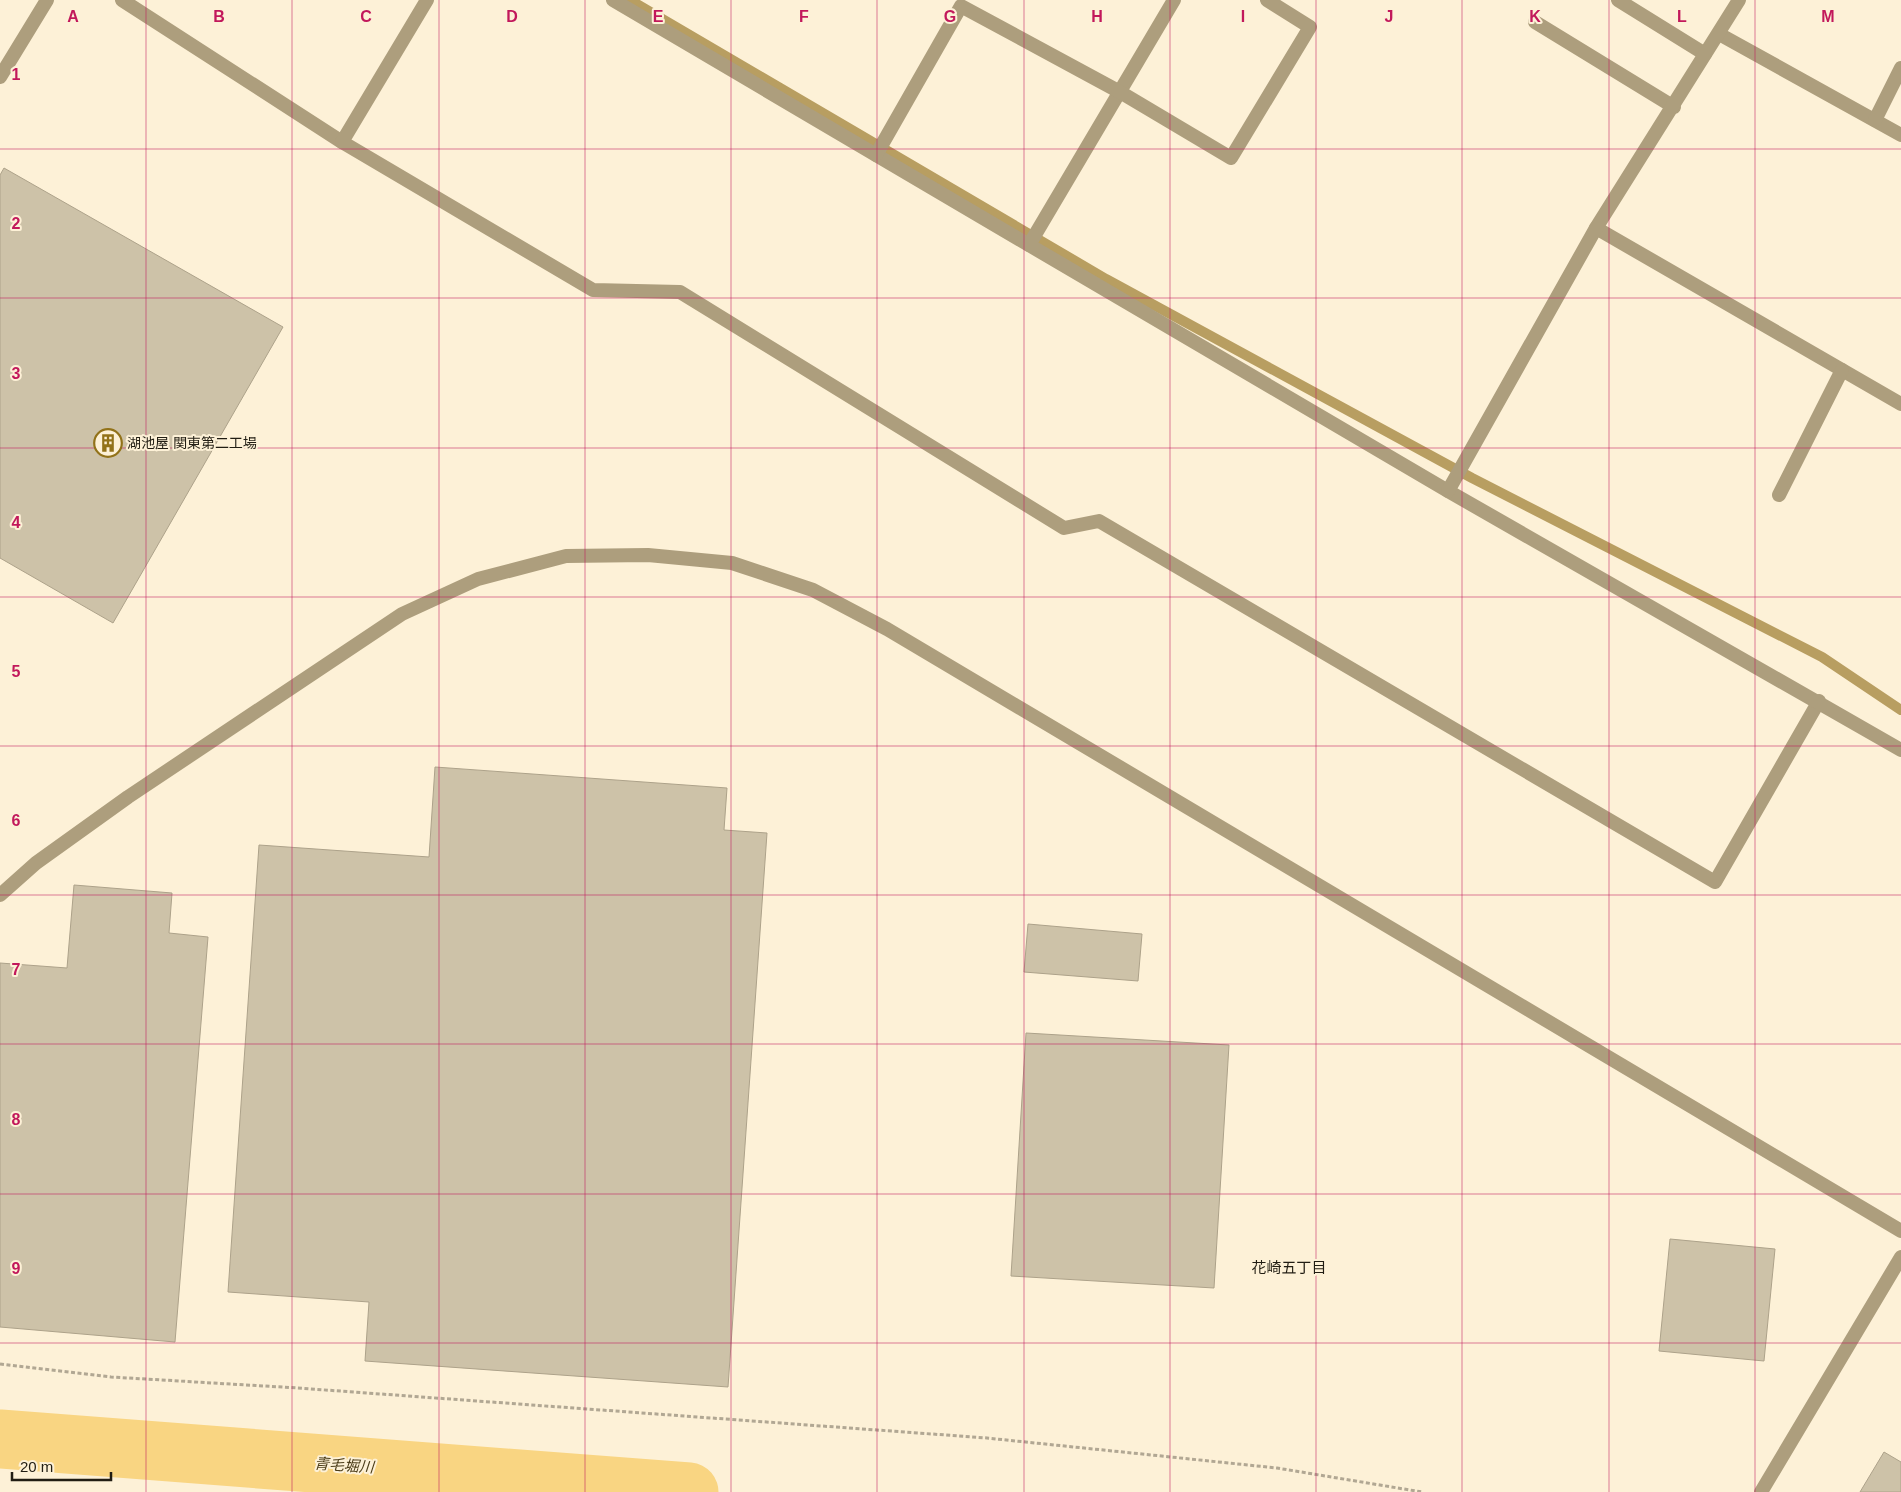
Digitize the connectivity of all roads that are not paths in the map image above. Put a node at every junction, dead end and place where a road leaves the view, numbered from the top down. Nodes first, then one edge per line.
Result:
1 (47, 0) edge
2 (122, 0) edge
3 (427, 0) edge
4 (613, 0) edge
5 (1174, 0) edge
6 (1267, 0) edge
7 (1618, 0) edge
8 (1739, 0) edge
9 (1535, 22) dead end
10 (1719, 34) junction
11 (1705, 54) junction
12 (1901, 68) edge
13 (0, 77) edge
14 (1120, 92) junction
15 (1674, 107) junction
16 (1875, 120) junction
17 (1901, 135) edge
18 (342, 142) junction
19 (876, 156) junction
20 (1596, 228) junction
21 (1029, 245) junction
22 (1842, 370) junction
23 (1901, 404) edge
24 (1448, 491) junction
25 (1780, 495) dead end
26 (1818, 701) junction
27 (1901, 750) edge
28 (0, 895) edge
29 (1901, 1231) edge
30 (1901, 1256) edge
31 (1761, 1492) edge

1 - 13 street
2 - 18 street
3 - 18 street
4 - 19 street
5 - 14 street
6 - 14 street
7 - 11 street
8 - 10 street
9 - 15 street
10 - 11 street
10 - 16 street
11 - 15 street
12 - 16 street
14 - 19 street
14 - 21 street
15 - 20 street
16 - 17 street
18 - 26 street
19 - 21 street
20 - 22 street
20 - 24 street
21 - 24 street
22 - 23 street
22 - 25 street
24 - 26 street
26 - 27 street
28 - 29 street
30 - 31 street

